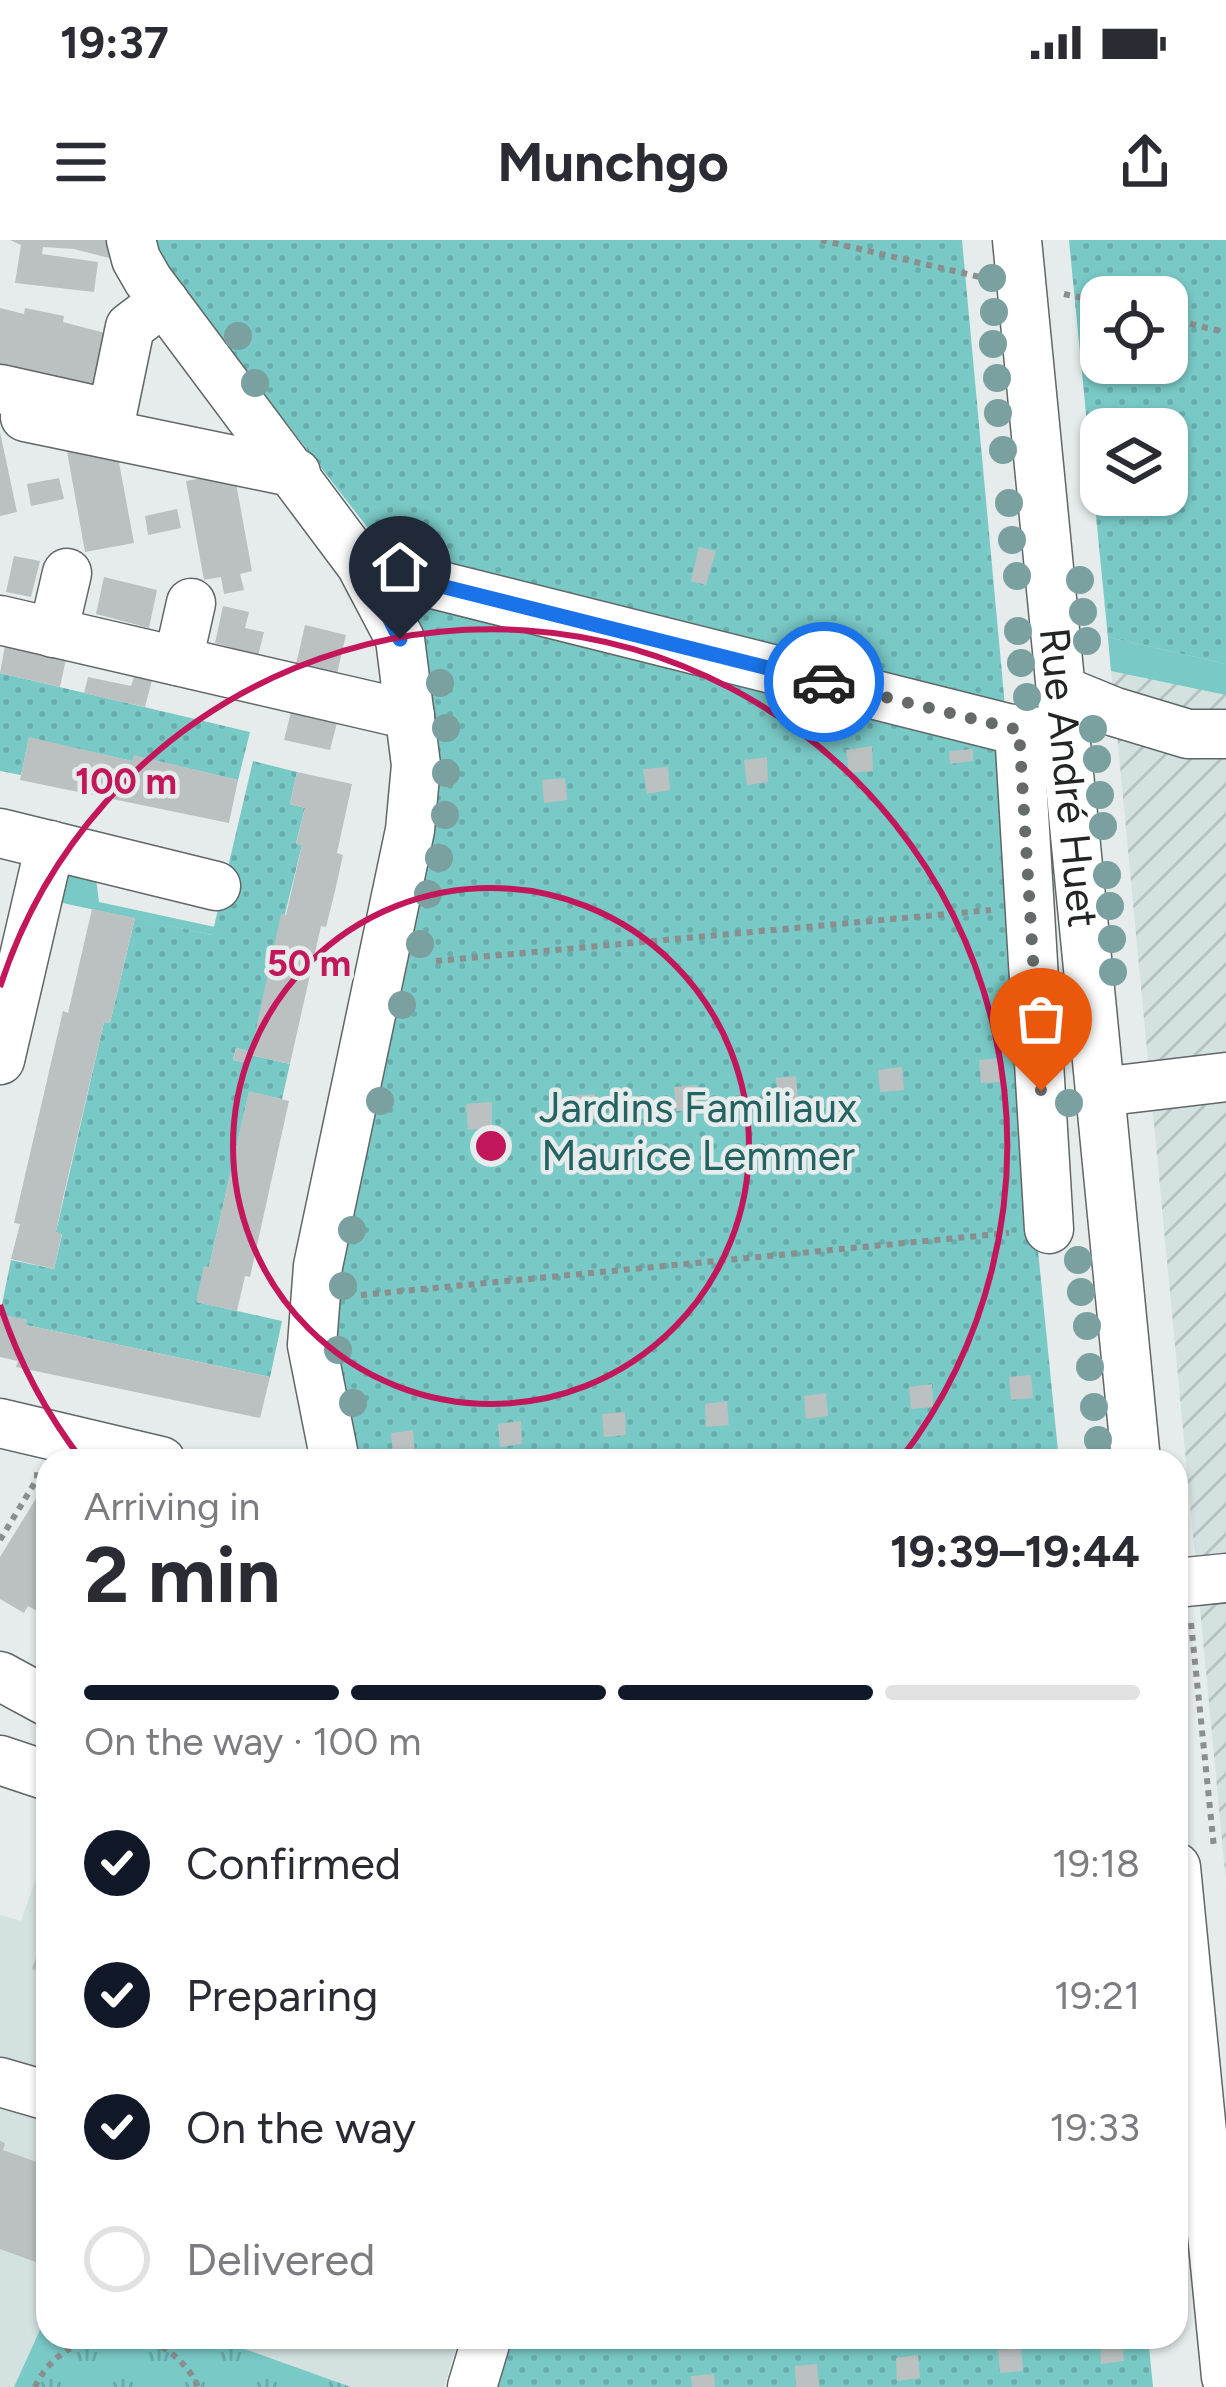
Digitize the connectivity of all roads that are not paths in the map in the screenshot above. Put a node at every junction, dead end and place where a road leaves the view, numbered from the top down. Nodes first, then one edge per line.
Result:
1 (131, 240) edge
2 (1020, 263) edge
3 (164, 301) junction
4 (13, 403) edge
5 (296, 473) junction
6 (67, 573) dead end
7 (371, 582) junction
8 (191, 603) dead end
9 (0, 620) edge
10 (53, 633) junction
11 (178, 662) junction
12 (410, 716) junction
13 (1048, 718) junction
14 (1226, 734) edge
15 (0, 833) edge
16 (50, 844) junction
17 (216, 886) dead end
18 (0, 1060) edge
19 (1226, 1077) edge
20 (1100, 1092) junction
21 (1114, 1226) junction
22 (19, 1427) edge
23 (111, 1449) edge
24 (333, 1449) edge
25 (1135, 1449) edge
26 (0, 1676) edge
27 (36, 1696) edge
28 (0, 1760) edge
29 (36, 1772) edge
30 (1196, 1862) edge
31 (0, 2082) edge
32 (36, 2092) edge
33 (1218, 2224) edge
34 (483, 2349) edge
35 (1226, 2377) edge
36 (472, 2387) edge

1 - 3 street
2 - 13 street, Rue André Huet
3 - 4 street
3 - 5 street
4 - 5 street
5 - 7 street
6 - 10 street
7 - 12 street
7 - 13 street
8 - 11 street
9 - 10 street
10 - 11 street
11 - 12 street
12 - 24 street
13 - 14 street
13 - 20 street, Rue André Huet
13 - 21 street
15 - 16 street
16 - 17 street
16 - 18 street
19 - 20 street
20 - 21 street, Rue André Huet
21 - 25 street, Rue André Huet
22 - 23 street
26 - 27 street
28 - 29 street
30 - 33 street
31 - 32 street
33 - 35 street
34 - 36 street

